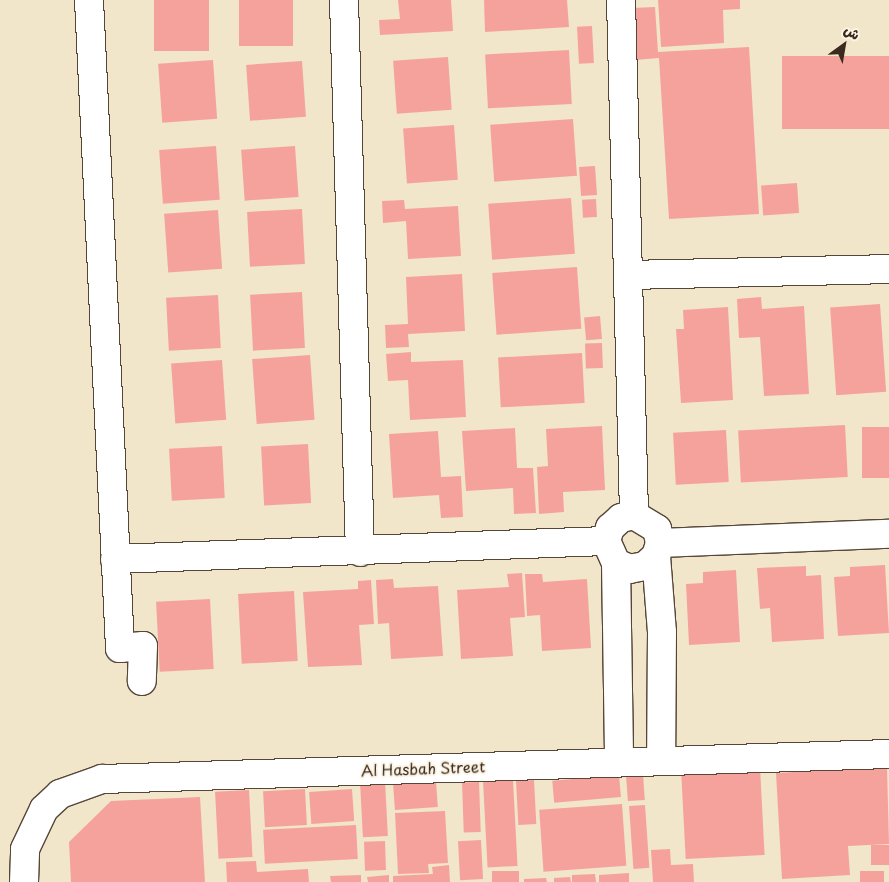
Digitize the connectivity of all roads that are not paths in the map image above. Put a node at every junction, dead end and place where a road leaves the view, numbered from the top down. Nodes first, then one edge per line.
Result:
1 (89, 0) edge
2 (344, 0) edge
3 (621, 0) edge
4 (889, 269) edge
5 (628, 275) junction
6 (634, 515) junction
7 (889, 534) edge
8 (658, 550) junction
9 (360, 552) junction
10 (611, 552) junction
11 (116, 559) junction
12 (142, 681) dead end
13 (889, 754) edge
14 (661, 760) junction
15 (619, 762) junction
16 (24, 882) edge

1 - 11 street
2 - 9 street
3 - 5 street
4 - 5 street
5 - 6 street
6 - 8 street
6 - 10 street
7 - 8 street
8 - 10 street
8 - 14 street
9 - 10 street
9 - 11 street
10 - 15 street
11 - 12 street
13 - 14 street, Al Hasbah Street
14 - 15 street, Al Hasbah Street
15 - 16 street, Al Hasbah Street

